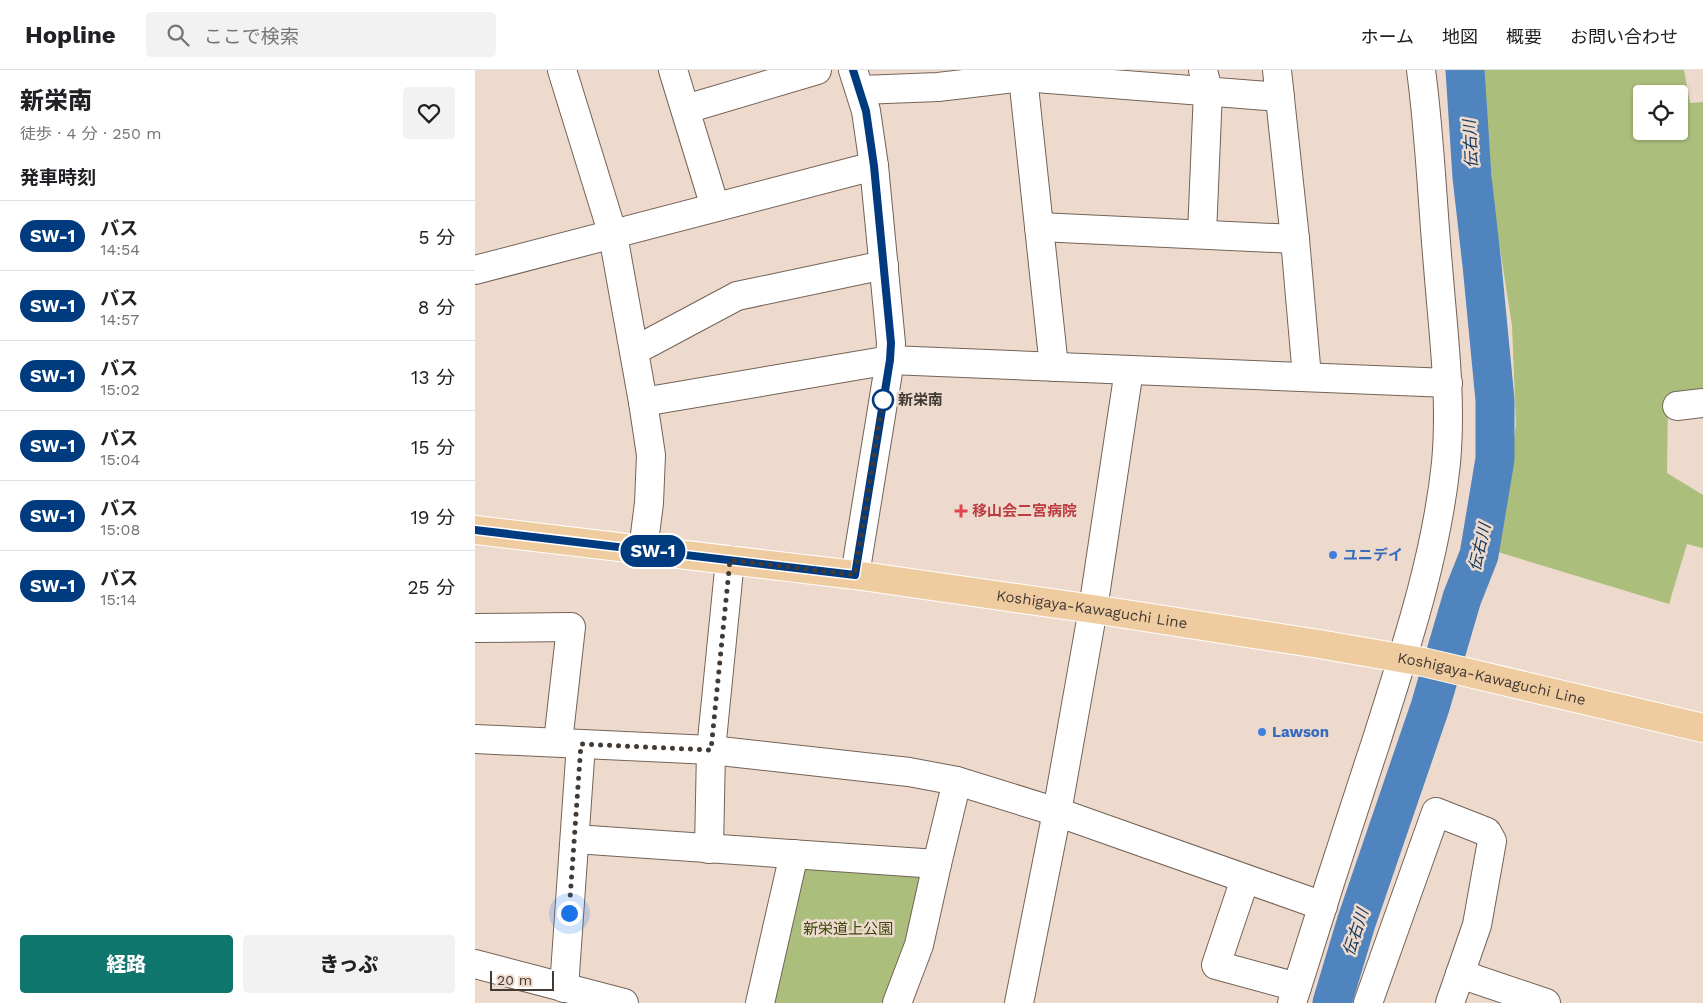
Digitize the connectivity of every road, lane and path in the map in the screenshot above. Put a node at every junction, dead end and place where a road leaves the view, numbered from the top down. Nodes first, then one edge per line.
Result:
1 (562, 70) edge
2 (673, 70) edge
3 (817, 70) edge
4 (1277, 70) edge
5 (1421, 70) edge
6 (1021, 74) edge
7 (771, 76) edge
8 (857, 80) edge
9 (1206, 81) edge
10 (1280, 97) junction
11 (686, 109) junction
12 (874, 166) junction
13 (715, 207) junction
14 (1039, 226) junction
15 (1202, 234) junction
16 (613, 235) junction
17 (1295, 239) junction
18 (884, 265) junction
19 (475, 270) edge
20 (634, 351) junction
21 (890, 360) junction
22 (1054, 366) junction
23 (1129, 370) junction
24 (1307, 377) junction
25 (1448, 382) junction
26 (643, 402) junction
27 (1703, 403) edge
28 (1677, 406) dead end
29 (475, 530) edge
30 (643, 550) junction
31 (730, 560) junction
32 (855, 575) junction
33 (1093, 609) junction
34 (475, 628) edge
35 (1413, 660) junction
36 (1703, 728) edge
37 (475, 739) edge
38 (569, 743) junction
39 (711, 750) junction
40 (957, 781) junction
41 (1057, 812) junction
42 (575, 839) junction
43 (709, 849) junction
44 (794, 854) junction
45 (937, 864) junction
46 (1245, 879) junction
47 (1323, 906) junction
48 (475, 964) edge
49 (1460, 974) junction
50 (564, 988) junction
51 (1295, 995) edge
52 (624, 1003) edge
53 (760, 1003) edge
54 (897, 1003) edge
55 (1019, 1003) edge
56 (1368, 1003) edge
57 (1450, 1003) edge
58 (1546, 1003) edge

1 - 16 street
2 - 11 street
3 - 7 street
4 - 10 street
5 - 25 street
6 - 8 street
6 - 9 street
6 - 14 street
7 - 11 street
8 - 12 street
9 - 10 street
9 - 15 street
10 - 17 street
11 - 13 street
12 - 13 street
12 - 18 street
13 - 16 street
14 - 15 street
14 - 22 street
15 - 17 street
16 - 19 street
16 - 20 street
17 - 24 street
18 - 20 street
18 - 21 street
20 - 26 street
21 - 22 street
21 - 26 street
21 - 32 street
22 - 23 street
23 - 24 street
23 - 33 street
24 - 25 street
25 - 35 street
26 - 30 street
27 - 28 street
29 - 30 main road, Koshigaya-Kawaguchi Line
30 - 31 main road, Koshigaya-Kawaguchi Line
31 - 32 main road, Koshigaya-Kawaguchi Line
31 - 39 street
32 - 33 main road, Koshigaya-Kawaguchi Line
33 - 35 main road, Koshigaya-Kawaguchi Line
33 - 41 street
34 - 38 street
35 - 36 main road, Koshigaya-Kawaguchi Line
35 - 47 street
37 - 38 street
38 - 39 street
38 - 42 street
39 - 40 street
39 - 43 street
40 - 41 street
40 - 45 street
41 - 46 street
41 - 55 street
42 - 43 street
42 - 50 street
43 - 44 street
44 - 45 street
44 - 53 street
45 - 54 street
46 - 47 street
46 - 51 street
47 - 51 street
48 - 50 street
49 - 56 street
49 - 57 street
49 - 58 street
50 - 52 street

